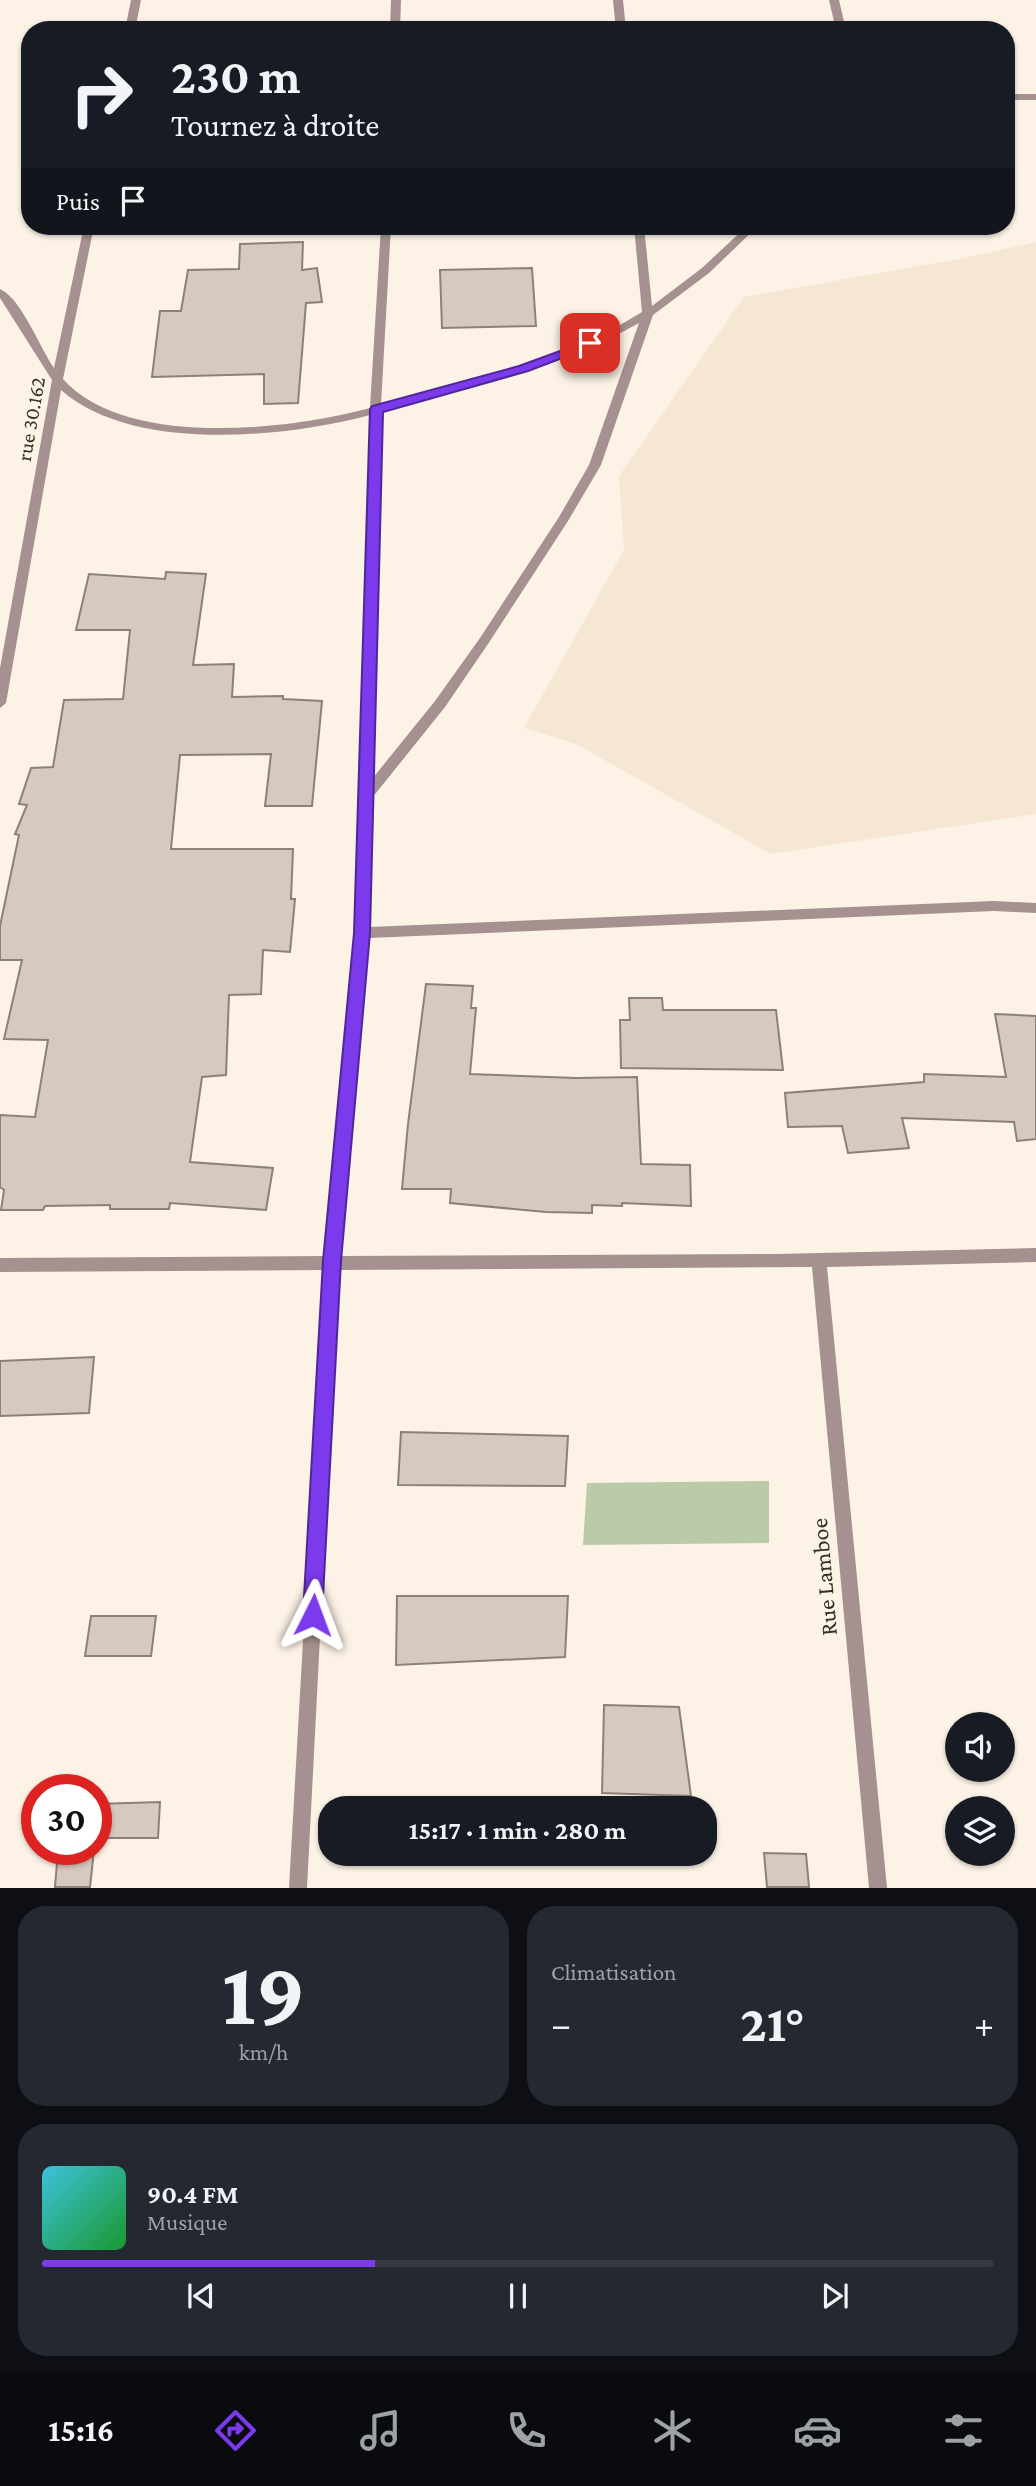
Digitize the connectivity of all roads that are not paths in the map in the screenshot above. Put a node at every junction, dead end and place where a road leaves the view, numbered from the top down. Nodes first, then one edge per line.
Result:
1 (136, 0) edge
2 (396, 0) edge
3 (618, 0) edge
4 (834, 0) edge
5 (132, 21) edge
6 (395, 21) edge
7 (620, 21) edge
8 (839, 21) edge
9 (1015, 97) edge
10 (1036, 97) edge
11 (87, 235) edge
12 (386, 235) edge
13 (640, 235) edge
14 (743, 235) edge
15 (0, 292) edge
16 (648, 314) junction
17 (57, 382) junction
18 (376, 409) junction
19 (0, 703) edge
20 (366, 796) junction
21 (1036, 908) edge
22 (362, 933) junction
23 (1036, 1255) edge
24 (332, 1261) junction
25 (819, 1262) junction
26 (0, 1265) edge
27 (298, 1888) edge
28 (878, 1888) edge

1 - 5 street
2 - 6 street
3 - 7 street
4 - 8 street
9 - 10 street
11 - 17 street, rue 30.162
12 - 18 street
13 - 16 street
14 - 16 street
15 - 17 street
16 - 18 street
16 - 20 street
17 - 18 street
17 - 19 street, rue 30.162
18 - 20 street
20 - 22 street
21 - 22 street
22 - 24 street
23 - 25 street
24 - 25 street
24 - 26 street
24 - 27 street
25 - 28 street, Rue Lamboe

